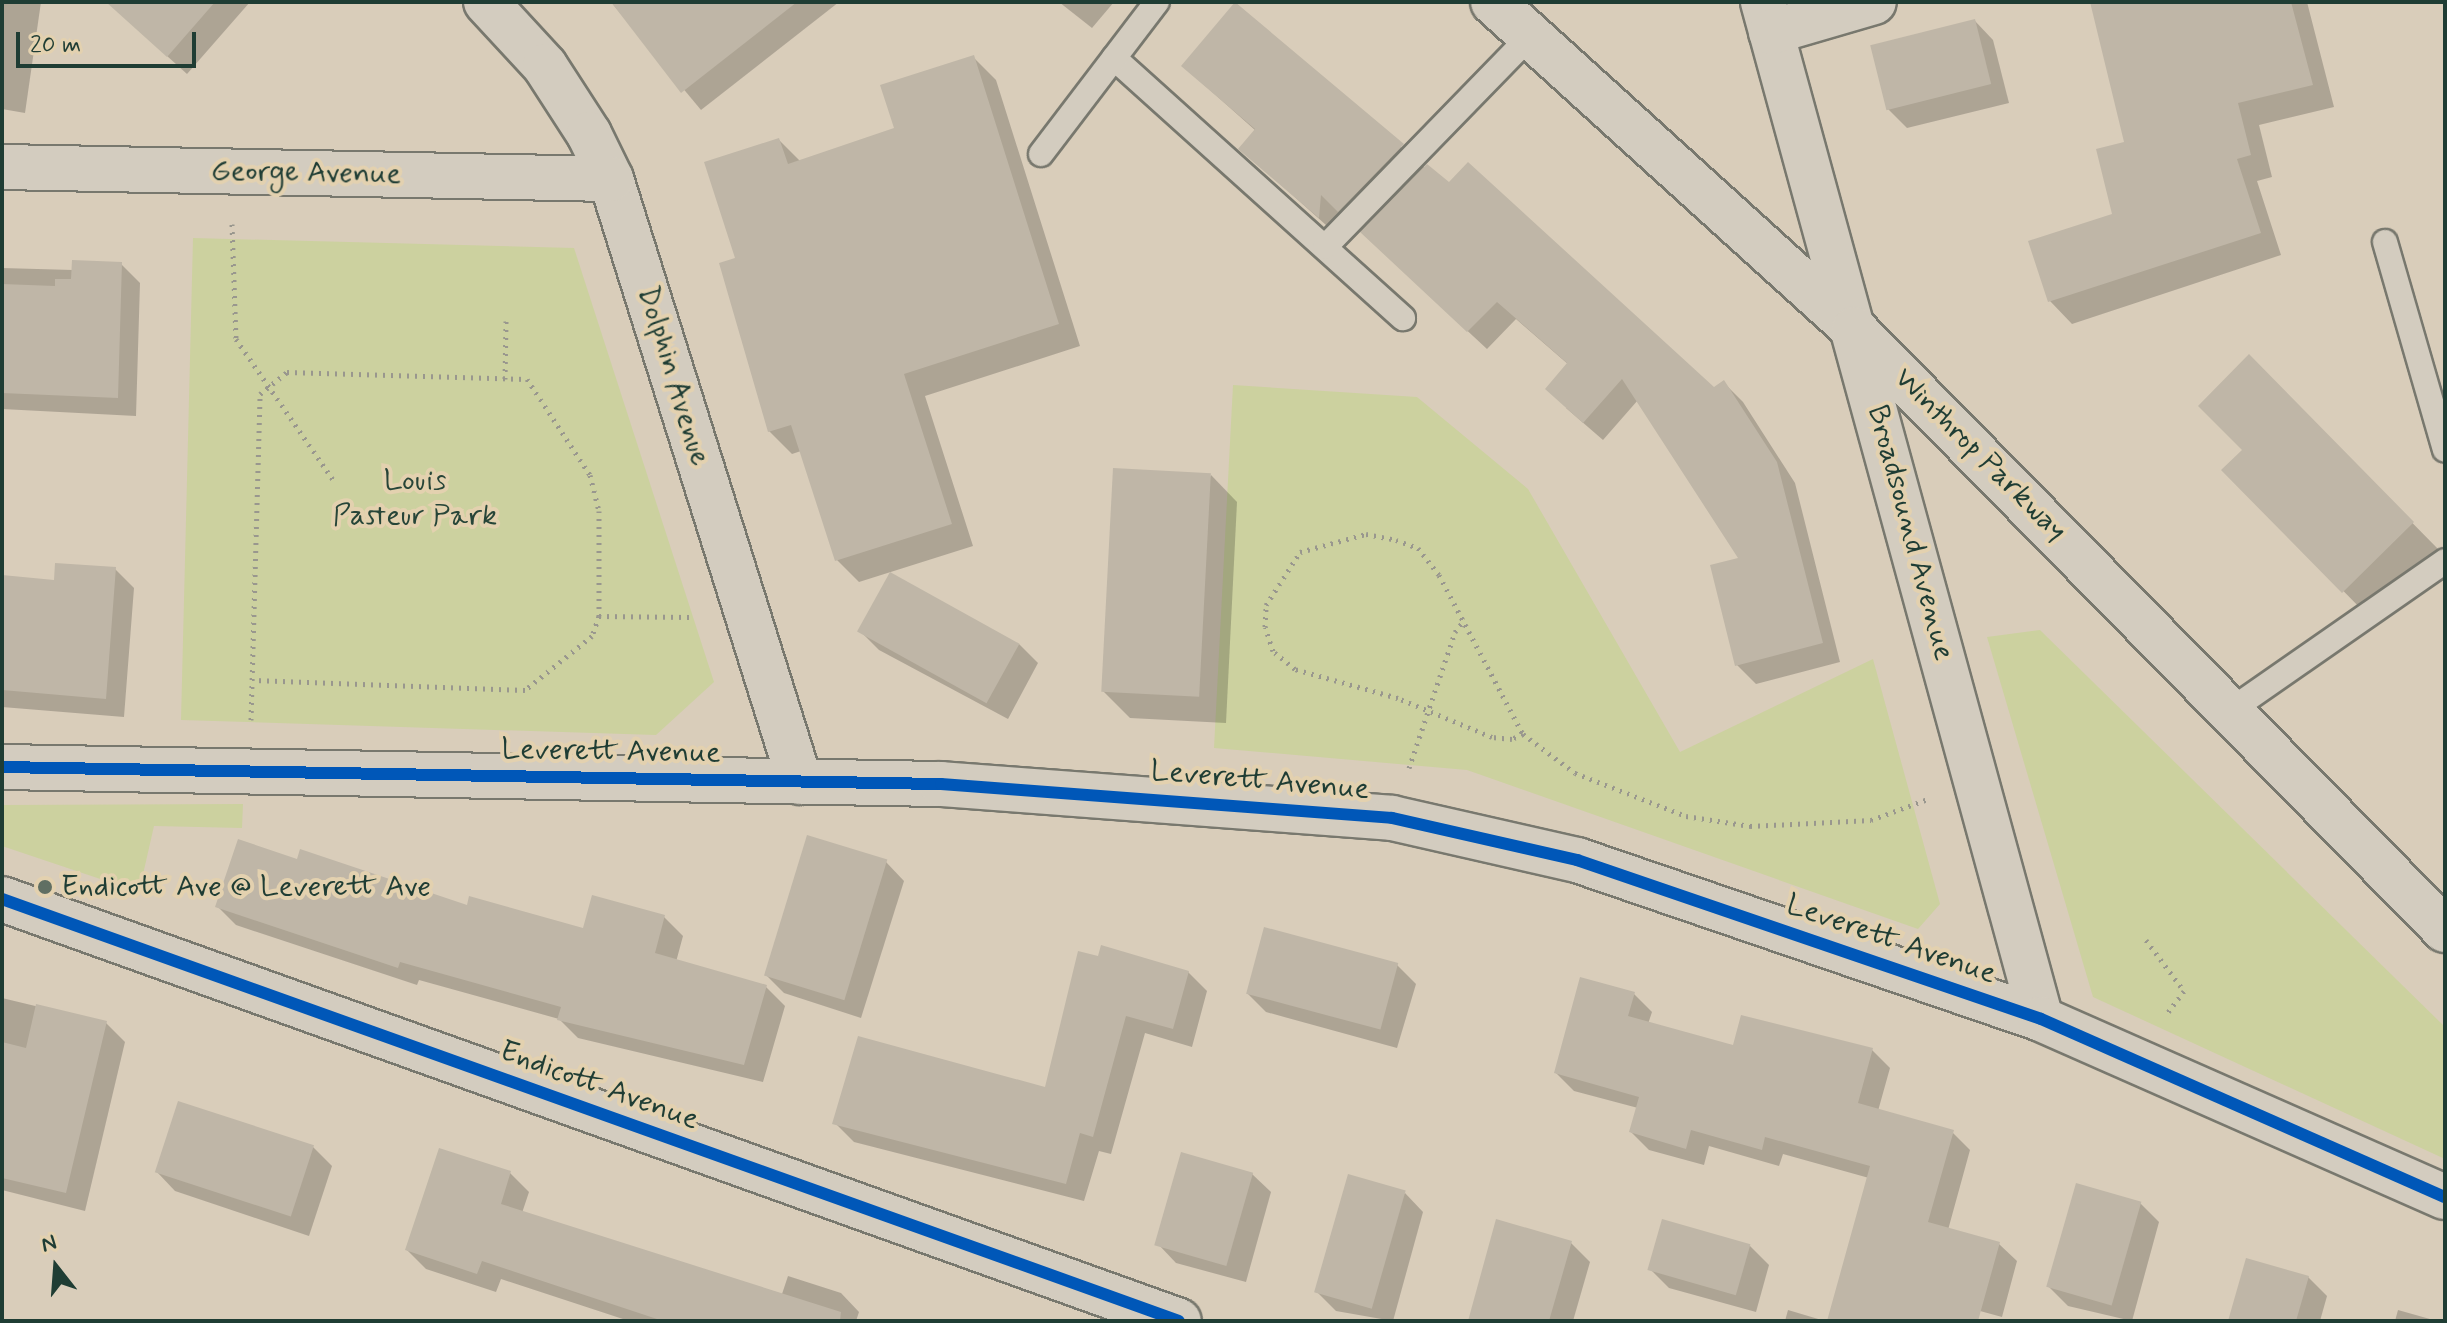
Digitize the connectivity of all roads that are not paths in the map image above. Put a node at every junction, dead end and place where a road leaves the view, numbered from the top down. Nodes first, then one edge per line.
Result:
1 (486, 2) edge
2 (1157, 2) edge
3 (1493, 2) edge
4 (1874, 2) edge
5 (1767, 17) edge
6 (1531, 35) junction
7 (1114, 58) junction
8 (1041, 154) dead end
9 (2, 167) edge
10 (611, 179) junction
11 (2385, 242) dead end
12 (1325, 247) junction
13 (1403, 318) dead end
14 (1854, 329) junction
15 (2445, 450) edge
16 (2445, 561) edge
17 (2231, 710) junction
18 (2, 767) edge
19 (800, 782) junction
20 (2, 899) edge
21 (2445, 930) edge
22 (2041, 1019) junction
23 (2445, 1197) edge
24 (1179, 1321) edge

1 - 10 street, Dolphin Avenue
2 - 7 lane
3 - 6 street, Winthrop Parkway
4 - 5 street
5 - 14 street, Broadsound Avenue
6 - 12 lane
6 - 14 street, Winthrop Parkway
7 - 8 lane
7 - 12 lane
9 - 10 street, George Avenue
10 - 19 street, Dolphin Avenue
11 - 15 lane
12 - 13 lane
14 - 17 street, Winthrop Parkway
14 - 22 street, Broadsound Avenue
16 - 17 lane
17 - 21 street, Winthrop Parkway
18 - 19 street, Leverett Avenue
19 - 22 street, Leverett Avenue
20 - 24 street, Endicott Avenue
22 - 23 street, Leverett Avenue

